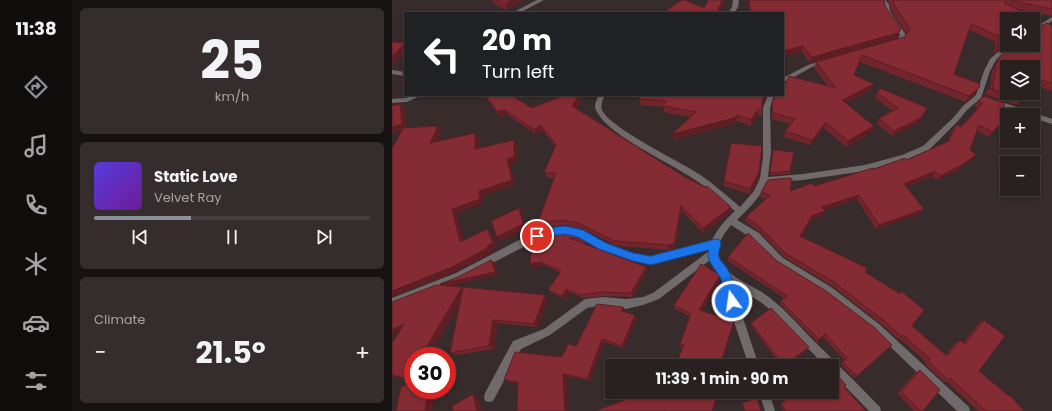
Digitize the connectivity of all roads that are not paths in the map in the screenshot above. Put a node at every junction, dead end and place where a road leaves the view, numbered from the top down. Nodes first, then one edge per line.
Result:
1 (541, 0) edge
2 (736, 0) edge
3 (882, 0) edge
4 (517, 12) edge
5 (732, 12) edge
6 (1052, 20) edge
7 (1040, 27) edge
8 (888, 43) edge
9 (1001, 52) edge
10 (828, 61) edge
11 (392, 72) edge
12 (404, 74) edge
13 (784, 80) edge
14 (417, 96) edge
15 (602, 96) edge
16 (771, 96) edge
17 (979, 96) junction
18 (392, 101) edge
19 (1013, 108) edge
20 (1040, 118) edge
21 (1052, 122) edge
22 (763, 180) junction
23 (740, 211) junction
24 (730, 220) junction
25 (716, 244) junction
26 (713, 253) junction
27 (725, 274) junction
28 (392, 302) edge
29 (752, 359) edge
30 (489, 398) dead end
31 (766, 399) edge
32 (770, 411) edge
33 (876, 411) edge
34 (965, 411) edge

1 - 4 street
2 - 5 street
3 - 8 street
6 - 7 street
9 - 17 street
10 - 13 street
11 - 12 street
14 - 18 street
15 - 23 street
16 - 22 street
17 - 19 street
17 - 22 street
20 - 21 street
22 - 23 street
23 - 24 street
24 - 25 street
24 - 34 street
25 - 26 street
25 - 28 street
26 - 27 street
26 - 30 street
27 - 29 street
27 - 33 street
31 - 32 street

